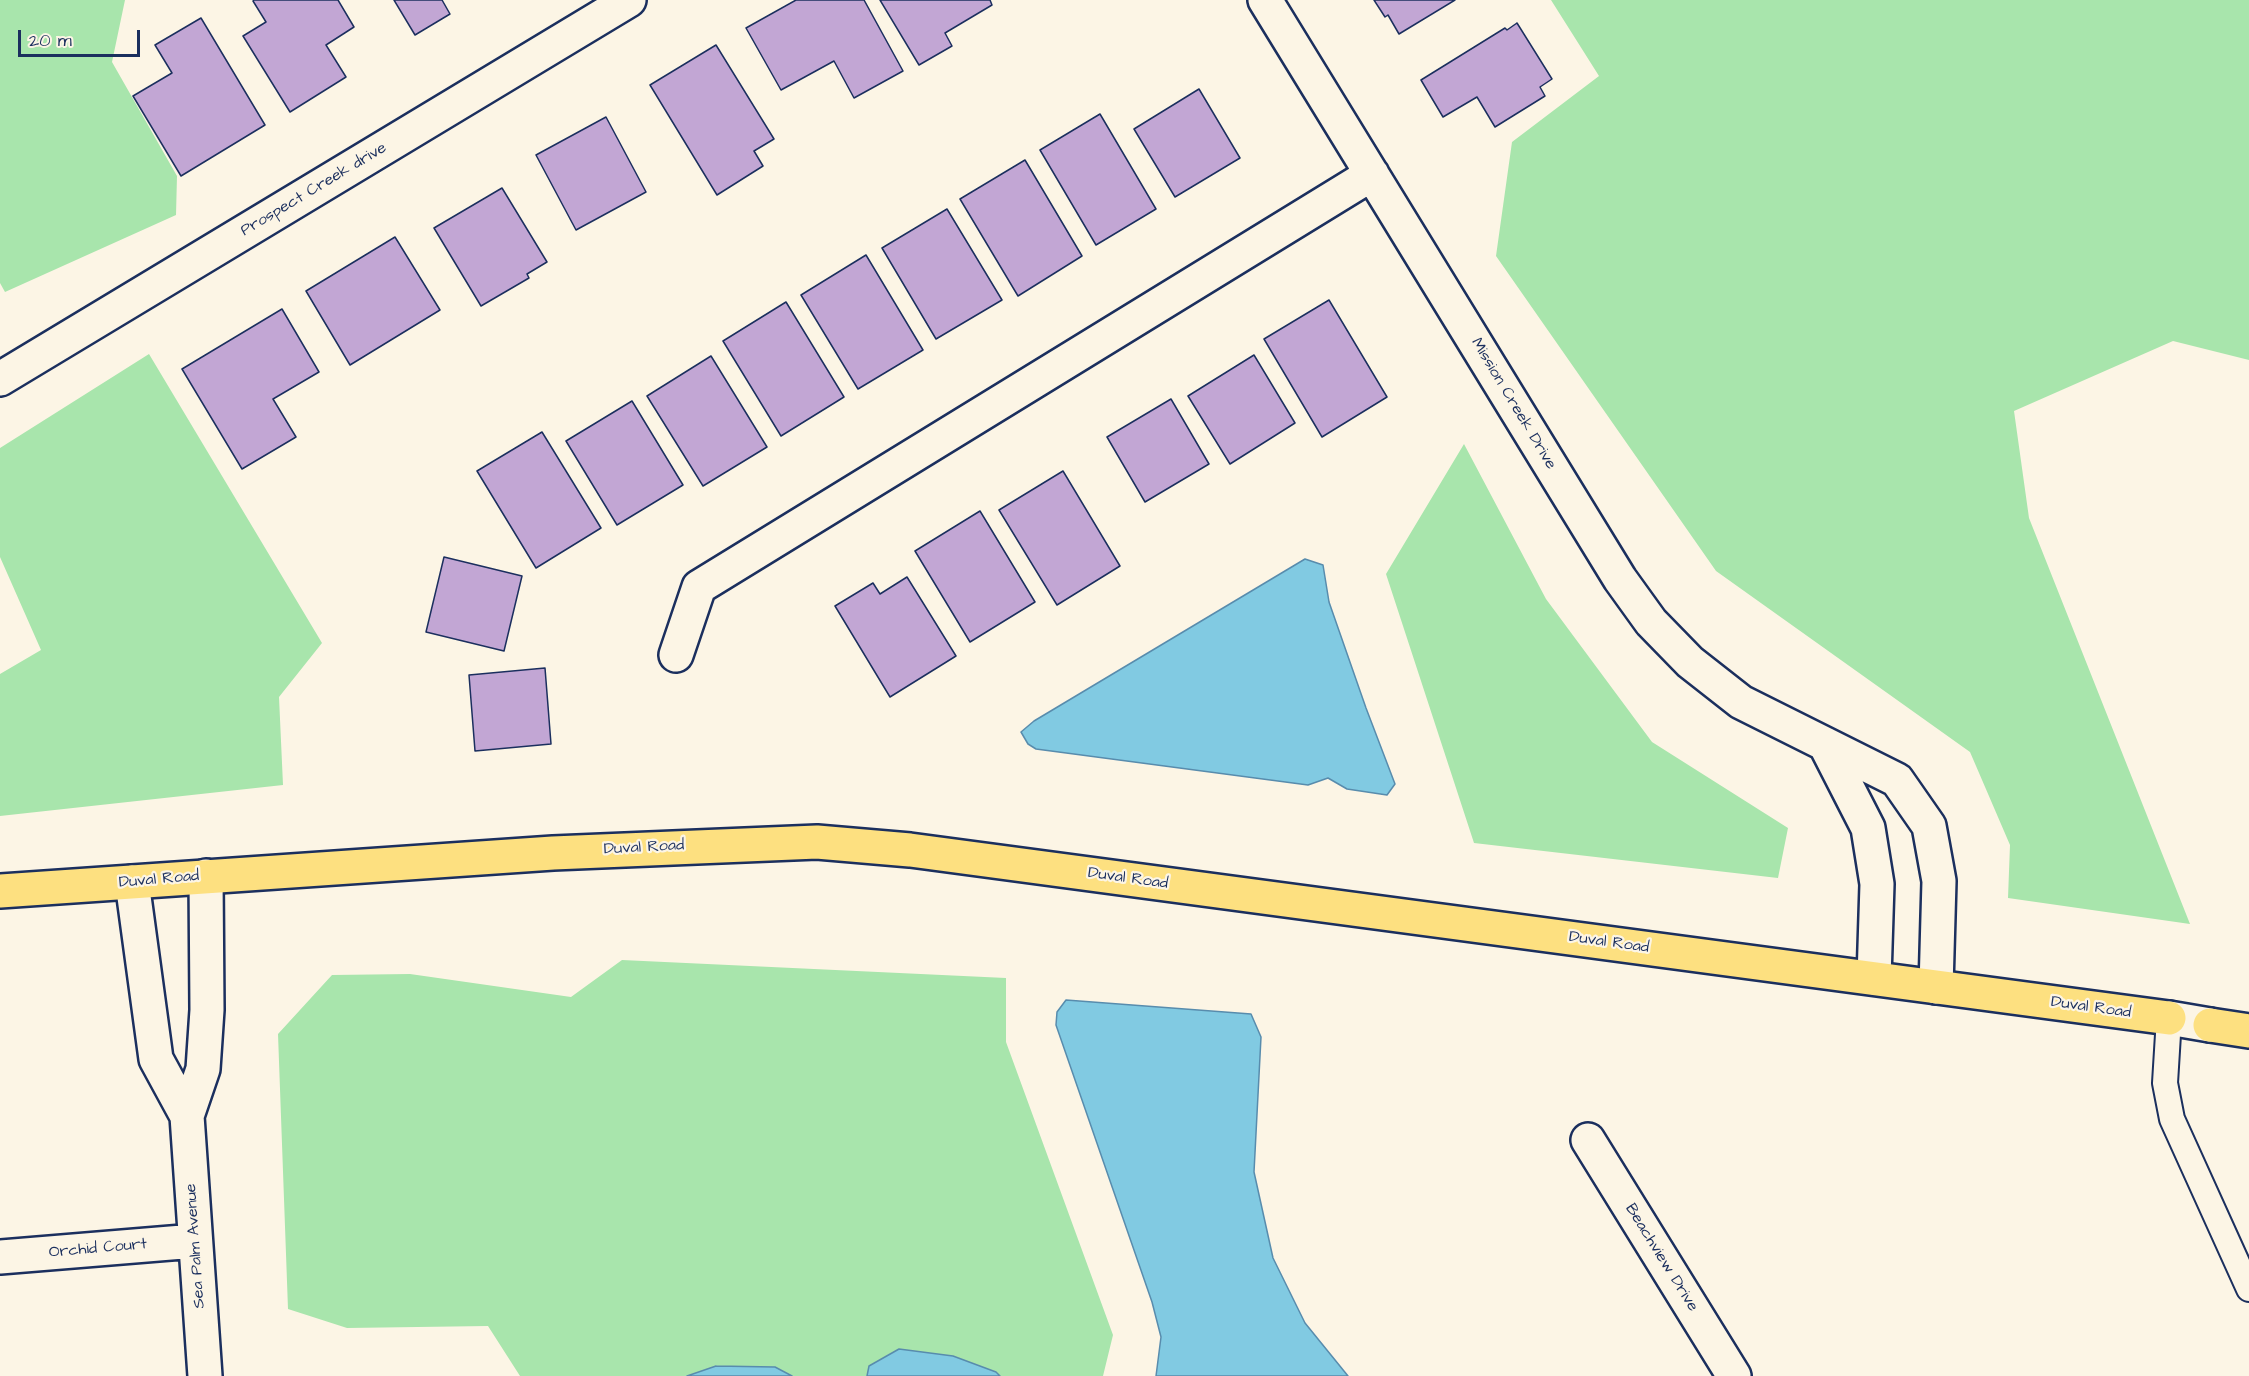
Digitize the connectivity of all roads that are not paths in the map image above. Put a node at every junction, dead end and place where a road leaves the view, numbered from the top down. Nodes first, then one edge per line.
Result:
1 (628, 0) edge
2 (1265, 0) edge
3 (1372, 174) junction
4 (0, 379) edge
5 (676, 655) dead end
6 (1825, 744) junction
7 (206, 876) junction
8 (132, 882) junction
9 (0, 891) edge
10 (1874, 978) junction
11 (1936, 987) junction
12 (2169, 1018) junction
13 (2210, 1025) joint
14 (2249, 1030) edge
15 (187, 1116) junction
16 (1588, 1140) dead end
17 (195, 1241) junction
18 (0, 1257) edge
19 (2249, 1289) edge
20 (205, 1376) edge
21 (1734, 1376) edge

1 - 4 street, Prospect Creek drive
2 - 3 street, Mission Creek Drive
3 - 5 street
3 - 6 street, Mission Creek Drive
6 - 10 street
6 - 11 street, Mission Creek Drive
7 - 8 main road, Duval Road
7 - 10 main road, Duval Road
7 - 15 street, Sea Palm Avenue
8 - 9 main road, Duval Road
8 - 15 street, Sea Palm Avenue
10 - 11 main road, Duval Road
11 - 12 main road, Duval Road
12 - 13 street, Duval Road
12 - 19 lane
13 - 14 main road, Duval Road
15 - 17 street, Sea Palm Avenue
16 - 21 street, Beachview Drive
17 - 18 street, Orchid Court
17 - 20 street, Sea Palm Avenue

